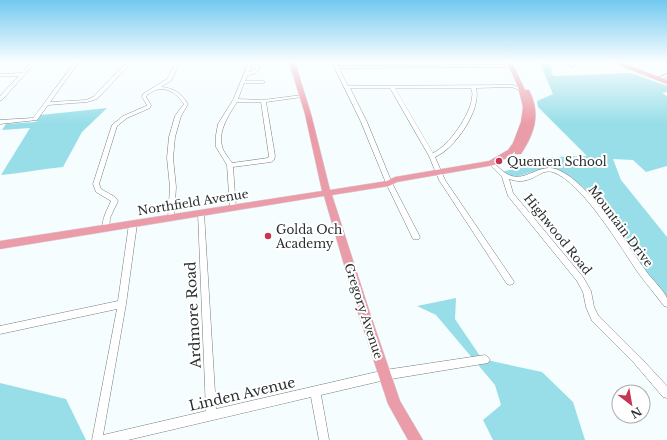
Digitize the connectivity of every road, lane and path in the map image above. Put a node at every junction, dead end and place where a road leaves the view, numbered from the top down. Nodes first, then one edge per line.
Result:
1 (242, 82) edge
2 (15, 83) edge
3 (62, 83) edge
4 (109, 83) edge
5 (164, 83) edge
6 (298, 83) edge
7 (344, 83) edge
8 (518, 83) edge
9 (473, 86) junction
10 (346, 87) junction
11 (392, 87) junction
12 (520, 87) junction
13 (154, 88) junction
14 (0, 91) edge
15 (7, 91) junction
16 (302, 96) junction
17 (0, 99) edge
18 (236, 100) junction
19 (263, 101) junction
20 (46, 104) junction
21 (0, 122) edge
22 (432, 156) junction
23 (230, 165) junction
24 (493, 165) junction
25 (441, 175) junction
26 (505, 176) junction
27 (389, 183) junction
28 (327, 193) junction
29 (233, 208) junction
30 (201, 213) junction
31 (171, 218) junction
32 (133, 224) junction
33 (106, 228) junction
34 (416, 237) dead end
35 (0, 245) edge
36 (510, 282) dead end
37 (667, 303) edge
38 (122, 304) junction
39 (0, 330) edge
40 (485, 360) dead end
41 (385, 375) junction
42 (315, 391) junction
43 (667, 393) edge
44 (211, 415) junction
45 (97, 440) edge
46 (105, 440) edge
47 (324, 440) edge
48 (416, 440) edge

1 - 18 street
2 - 15 street
3 - 20 street
4 - 20 street
5 - 13 street
6 - 16 main road, Gregory Avenue
7 - 10 street
8 - 12 main road, Northfield Avenue
9 - 11 street
9 - 12 street
9 - 22 street
10 - 11 street
10 - 27 street
11 - 22 street
12 - 24 main road, Northfield Avenue
13 - 31 street
13 - 33 street
14 - 15 street
15 - 17 street
16 - 19 street
16 - 28 main road, Gregory Avenue
18 - 19 street
18 - 23 street
19 - 23 street
20 - 21 street
22 - 25 street
23 - 29 street
24 - 25 main road, Northfield Avenue
24 - 26 street, Highwood Road
25 - 27 main road, Northfield Avenue
25 - 36 street
26 - 37 street, Mountain Drive
26 - 43 street, Highwood Road
27 - 28 main road, Northfield Avenue
27 - 34 street
28 - 29 main road, Northfield Avenue
28 - 41 main road, Gregory Avenue
29 - 30 main road, Northfield Avenue
30 - 31 main road, Northfield Avenue
30 - 44 street, Ardmore Road
31 - 32 main road, Northfield Avenue
32 - 33 main road, Northfield Avenue
32 - 38 street
33 - 35 main road, Northfield Avenue
38 - 39 street
38 - 45 street
40 - 41 street, Linden Avenue
41 - 42 street, Linden Avenue
41 - 48 main road, Gregory Avenue
42 - 44 street, Linden Avenue
42 - 47 street
44 - 46 street, Linden Avenue

